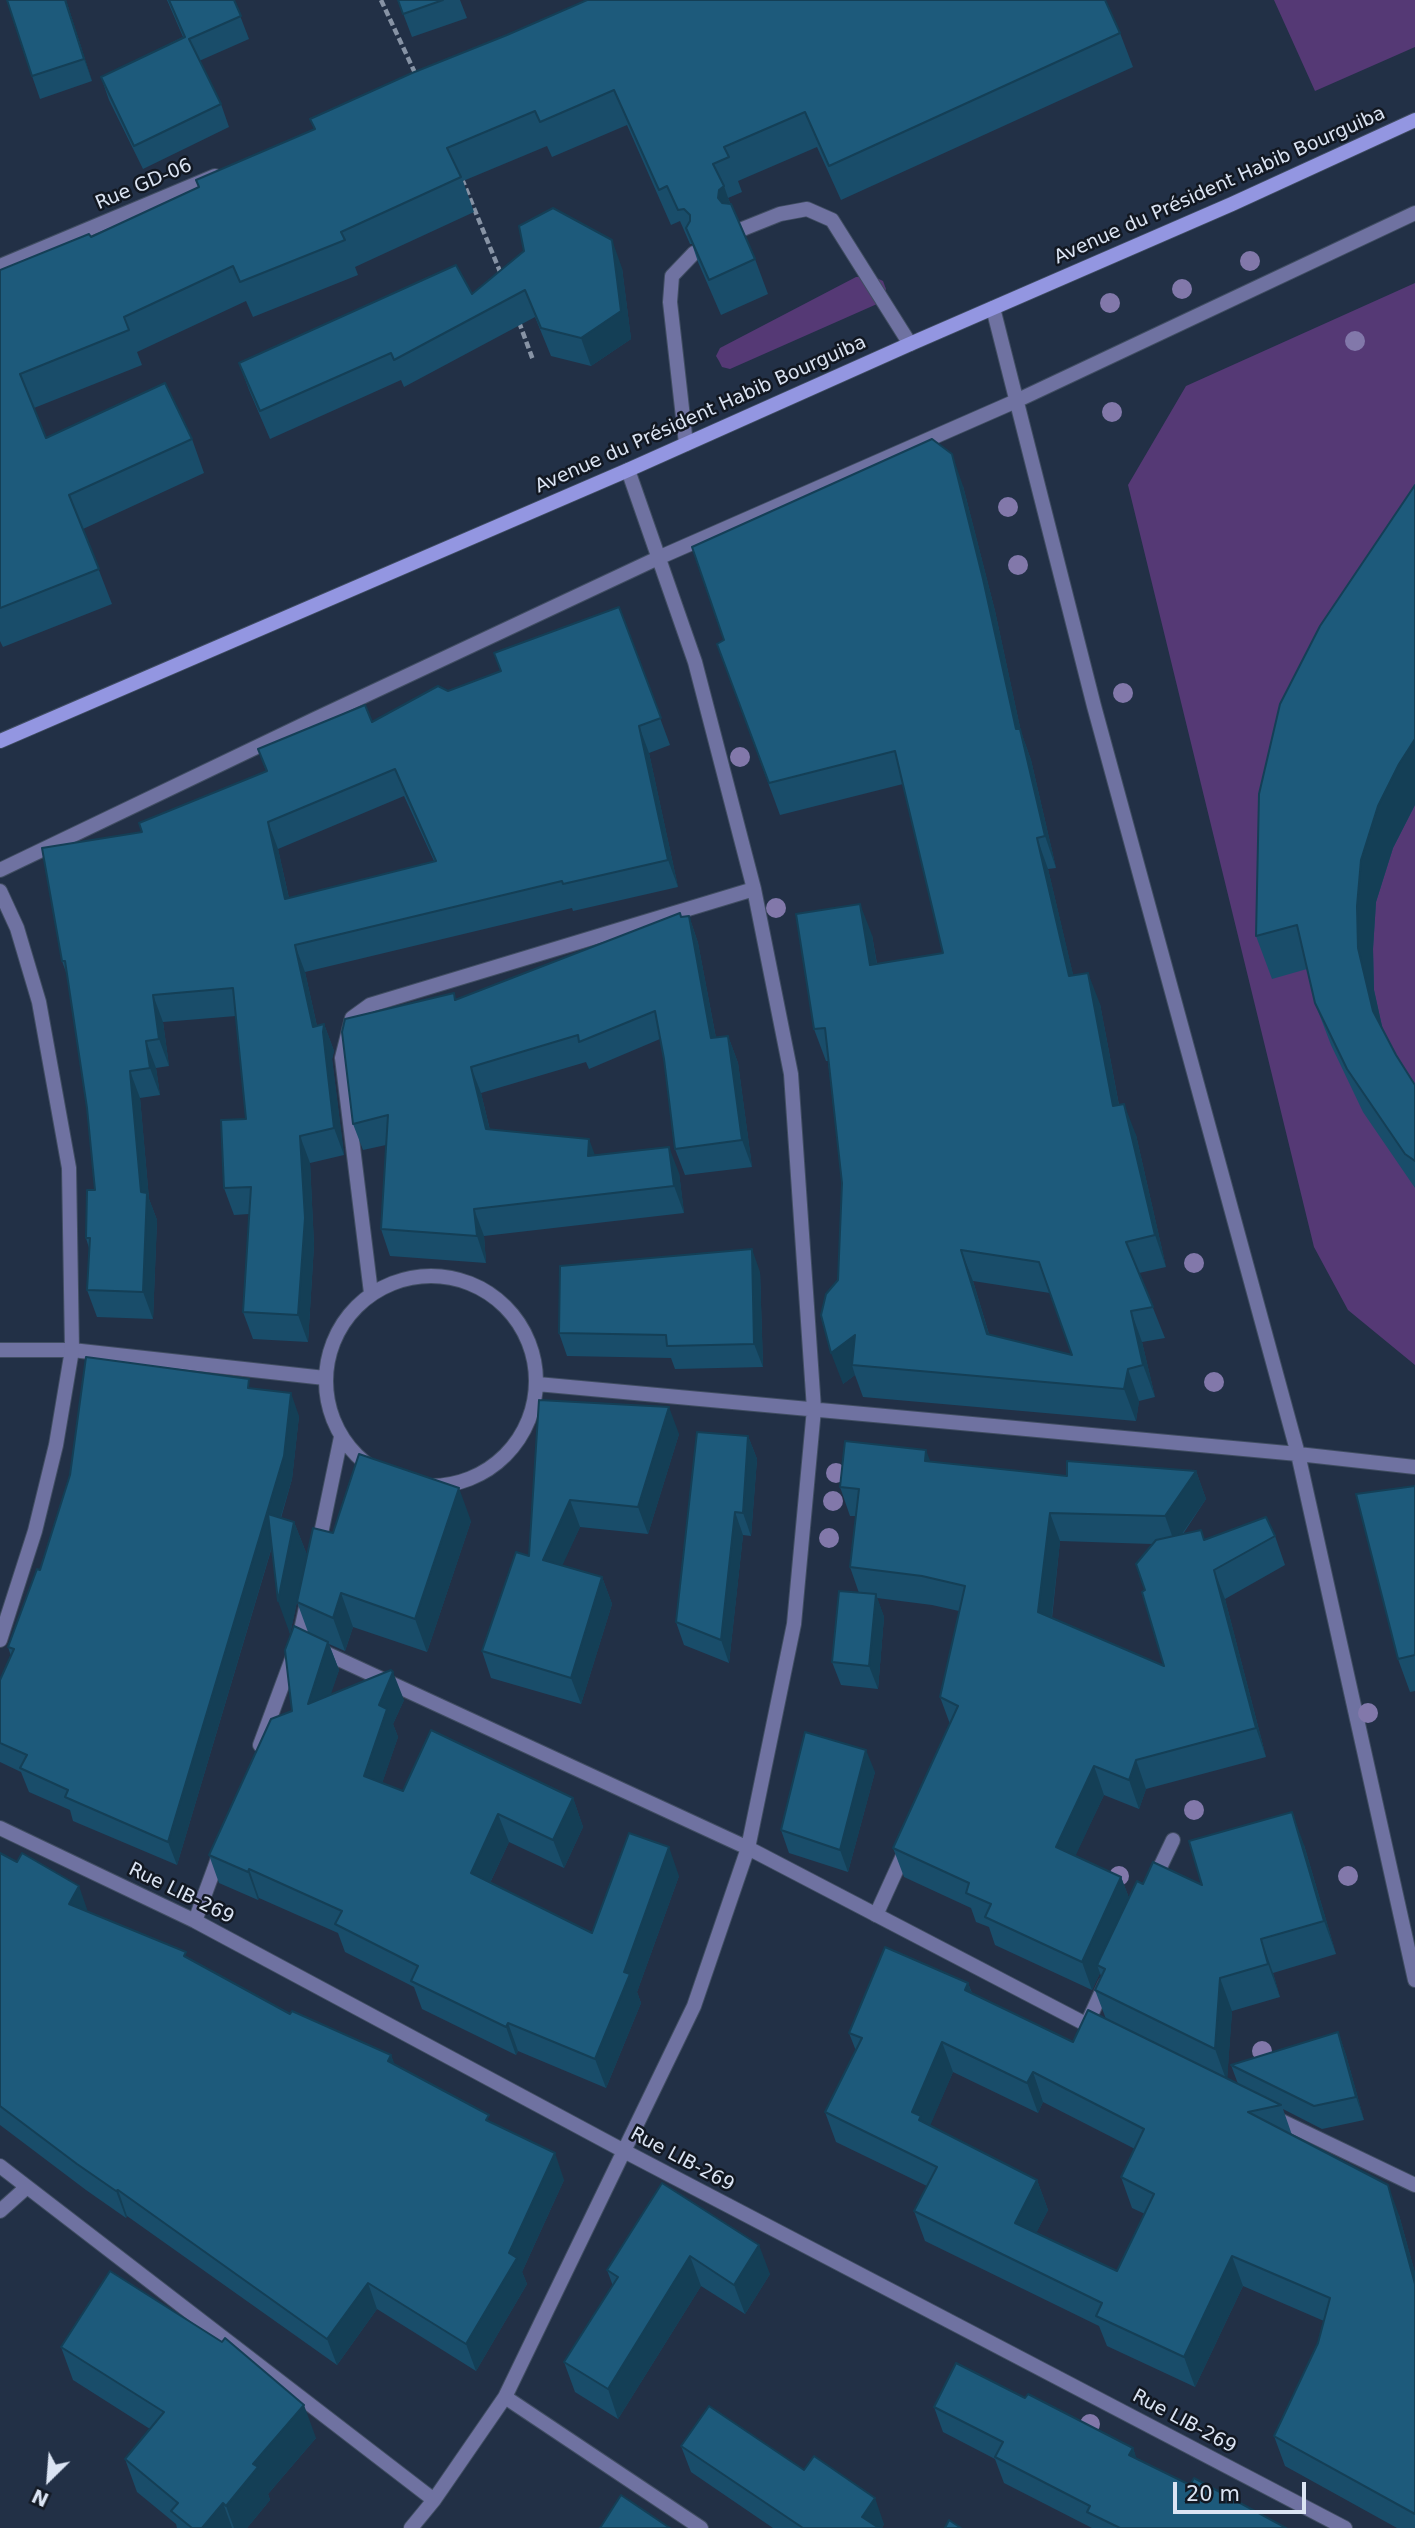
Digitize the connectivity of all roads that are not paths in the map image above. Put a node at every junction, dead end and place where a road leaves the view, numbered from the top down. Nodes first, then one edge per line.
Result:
1 (1415, 120) edge
2 (230, 169) edge
3 (1415, 213) edge
4 (740, 230) edge
5 (694, 253) edge
6 (0, 266) edge
7 (993, 308) junction
8 (911, 344) junction
9 (1016, 401) junction
10 (686, 444) junction
11 (628, 470) junction
12 (658, 558) junction
13 (0, 741) edge
14 (0, 870) edge
15 (754, 889) junction
16 (0, 891) edge
17 (371, 1293) junction
18 (0, 1350) edge
19 (72, 1350) junction
20 (325, 1378) junction
21 (537, 1384) junction
22 (814, 1409) junction
23 (341, 1437) junction
24 (1298, 1454) junction
25 (1415, 1468) edge
26 (316, 1559) edge
27 (310, 1587) edge
28 (0, 1640) edge
29 (299, 1641) junction
30 (256, 1760) edge
31 (0, 1828) edge
32 (915, 1831) edge
33 (1173, 1840) dead end
34 (224, 1844) edge
35 (748, 1848) junction
36 (1150, 1889) edge
37 (876, 1915) junction
38 (195, 1921) junction
39 (1110, 1975) edge
40 (1415, 1980) edge
41 (1087, 2024) junction
42 (1111, 2036) edge
43 (1255, 2108) edge
44 (624, 2151) junction
45 (0, 2166) edge
46 (1415, 2185) edge
47 (27, 2187) junction
48 (0, 2211) edge
49 (505, 2397) junction
50 (434, 2500) junction
51 (411, 2528) edge
52 (701, 2528) edge
53 (1345, 2528) edge

1 - 7 main road, Avenue du Président Habib Bourguiba
2 - 6 street, Rue GD-06
3 - 9 street
4 - 8 street
5 - 10 street
7 - 8 main road, Avenue du Président Habib Bourguiba
7 - 9 street
8 - 10 main road, Avenue du Président Habib Bourguiba
9 - 12 street
9 - 24 street
10 - 11 main road, Avenue du Président Habib Bourguiba
11 - 12 street
11 - 13 main road, Avenue du Président Habib Bourguiba
12 - 14 street
12 - 15 street
15 - 17 street
15 - 22 street
16 - 19 street
17 - 20 street
17 - 21 street
18 - 19 street
19 - 20 street
19 - 28 street
20 - 23 street
21 - 22 street
21 - 23 street
22 - 24 street
22 - 35 street
23 - 26 street
24 - 25 street
24 - 40 street
27 - 29 street
29 - 30 street
29 - 35 street
31 - 38 street, Rue LIB-269
32 - 37 street
33 - 36 street
34 - 38 street
35 - 37 street
35 - 44 street
37 - 41 street
38 - 44 street, Rue LIB-269
39 - 41 street
41 - 42 street
43 - 46 street
44 - 49 street
44 - 53 street, Rue LIB-269
45 - 47 street
47 - 48 street
47 - 50 street
49 - 50 street
49 - 52 street
50 - 51 street

